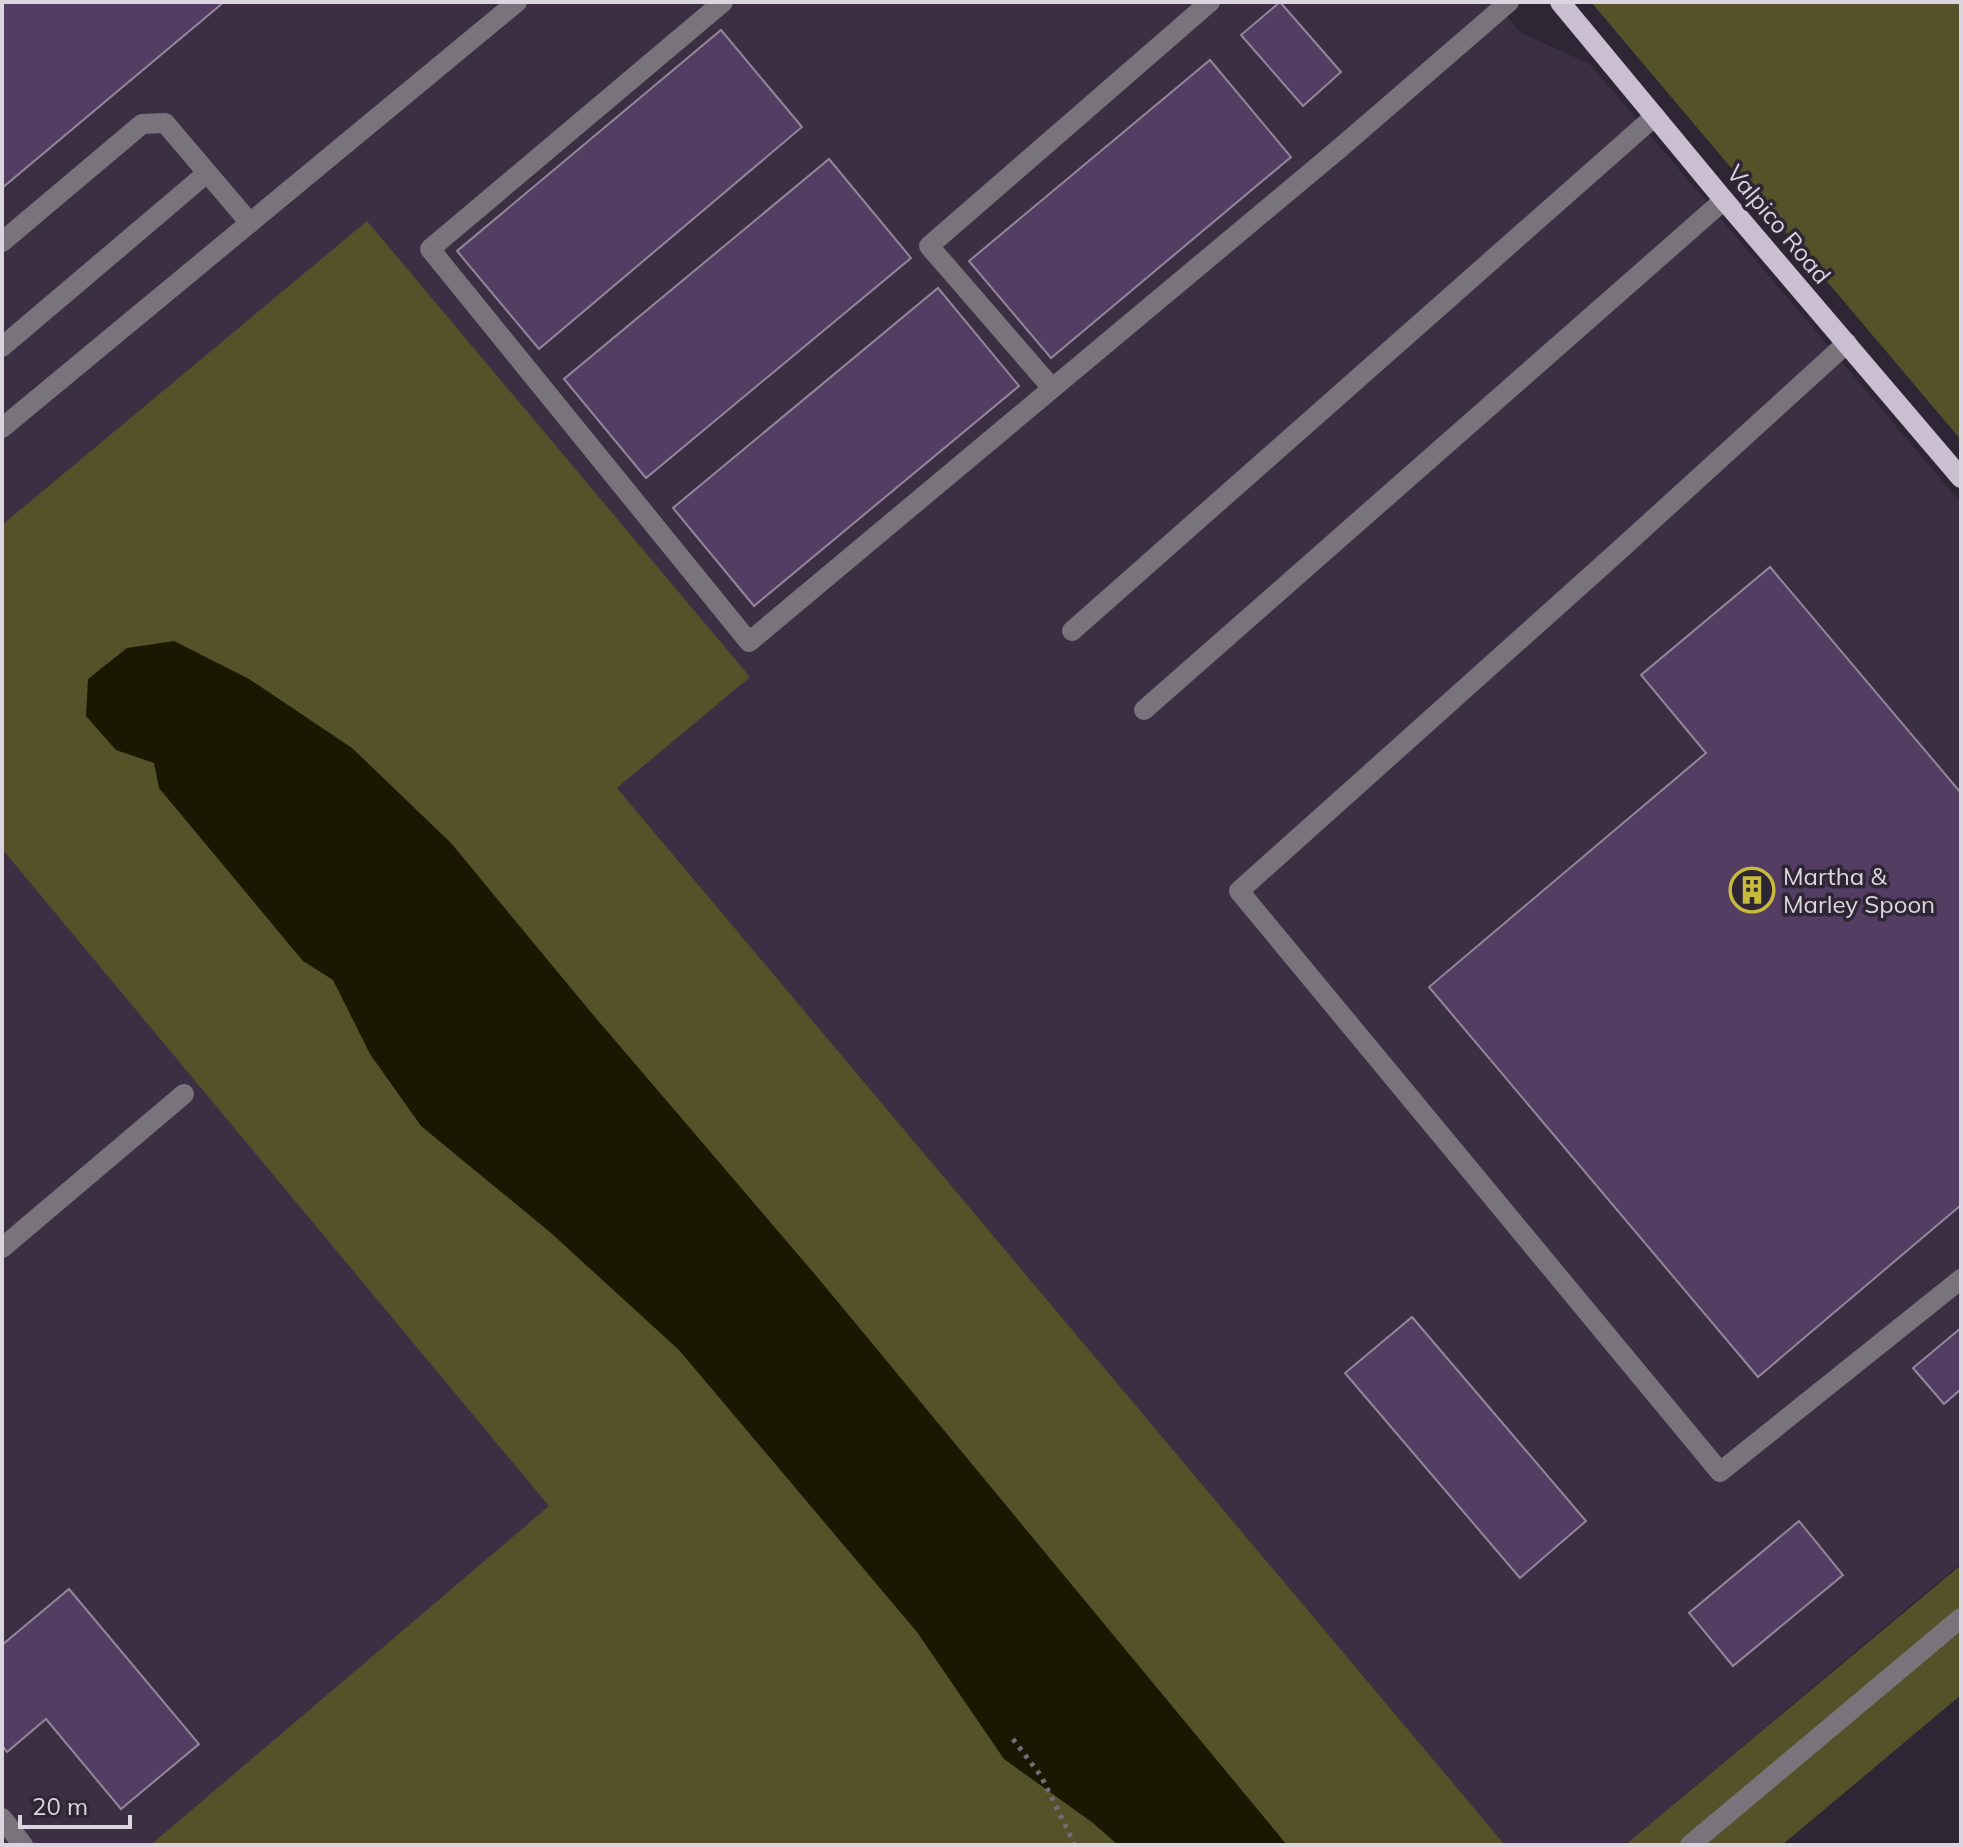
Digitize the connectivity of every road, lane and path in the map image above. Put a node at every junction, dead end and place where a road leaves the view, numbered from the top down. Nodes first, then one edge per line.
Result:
1 (517, 2) edge
2 (723, 2) edge
3 (1210, 2) edge
4 (1509, 2) edge
5 (1560, 2) edge
6 (1655, 116) junction
7 (207, 173) junction
8 (1724, 200) junction
9 (250, 223) junction
10 (2, 242) edge
11 (1847, 343) junction
12 (2, 347) edge
13 (1052, 388) junction
14 (2, 428) edge
15 (1961, 478) edge
16 (1072, 631) dead end
17 (1144, 710) dead end
18 (184, 1094) dead end
19 (2, 1248) edge
20 (1961, 1279) edge
21 (1961, 1618) edge
22 (1013, 1739) dead end
23 (2, 1818) edge
24 (23, 1845) edge
25 (1075, 1845) edge
26 (1690, 1845) edge

1 - 9 lane
2 - 13 lane
3 - 13 lane
4 - 13 lane
5 - 6 main road, Valpico Road
6 - 8 main road, Valpico Road
6 - 16 lane
7 - 9 lane
7 - 10 lane
7 - 12 lane
8 - 11 main road, Valpico Road
8 - 17 lane
9 - 14 lane
11 - 15 main road, Valpico Road
11 - 20 lane
18 - 19 lane
21 - 26 lane
22 - 25 path
23 - 24 lane

